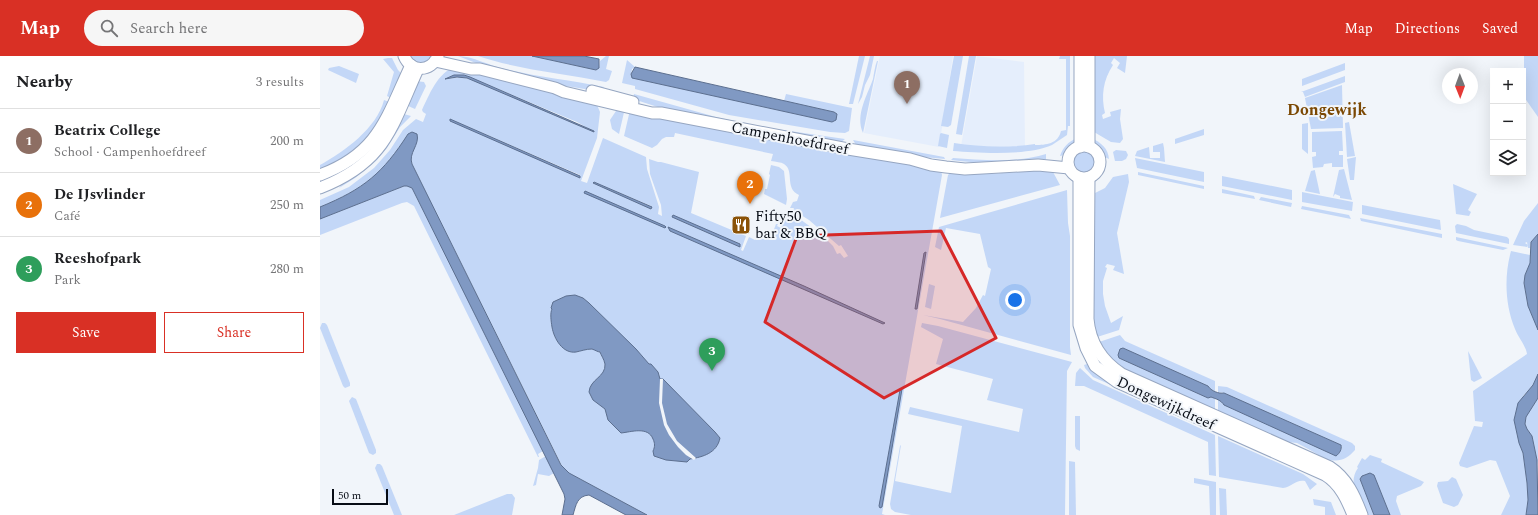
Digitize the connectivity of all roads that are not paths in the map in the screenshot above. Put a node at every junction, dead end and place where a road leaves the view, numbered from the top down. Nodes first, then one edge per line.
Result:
1 (451, 56) edge
2 (1080, 56) edge
3 (1089, 56) edge
4 (436, 59) edge
5 (411, 63) edge
6 (480, 69) junction
7 (1084, 147) junction
8 (1069, 164) junction
9 (320, 175) edge
10 (1084, 177) junction
11 (320, 188) edge
12 (1353, 515) edge
13 (1362, 515) edge

1 - 6 street, Campenhoefdreef
2 - 7 street
3 - 7 street
4 - 5 street
4 - 6 street, Campenhoefdreef
5 - 9 street
5 - 11 street
6 - 8 street, Campenhoefdreef
7 - 8 street
7 - 10 street
8 - 10 street
10 - 12 street, Dongewijkdreef
10 - 13 street, Dongewijkdreef

